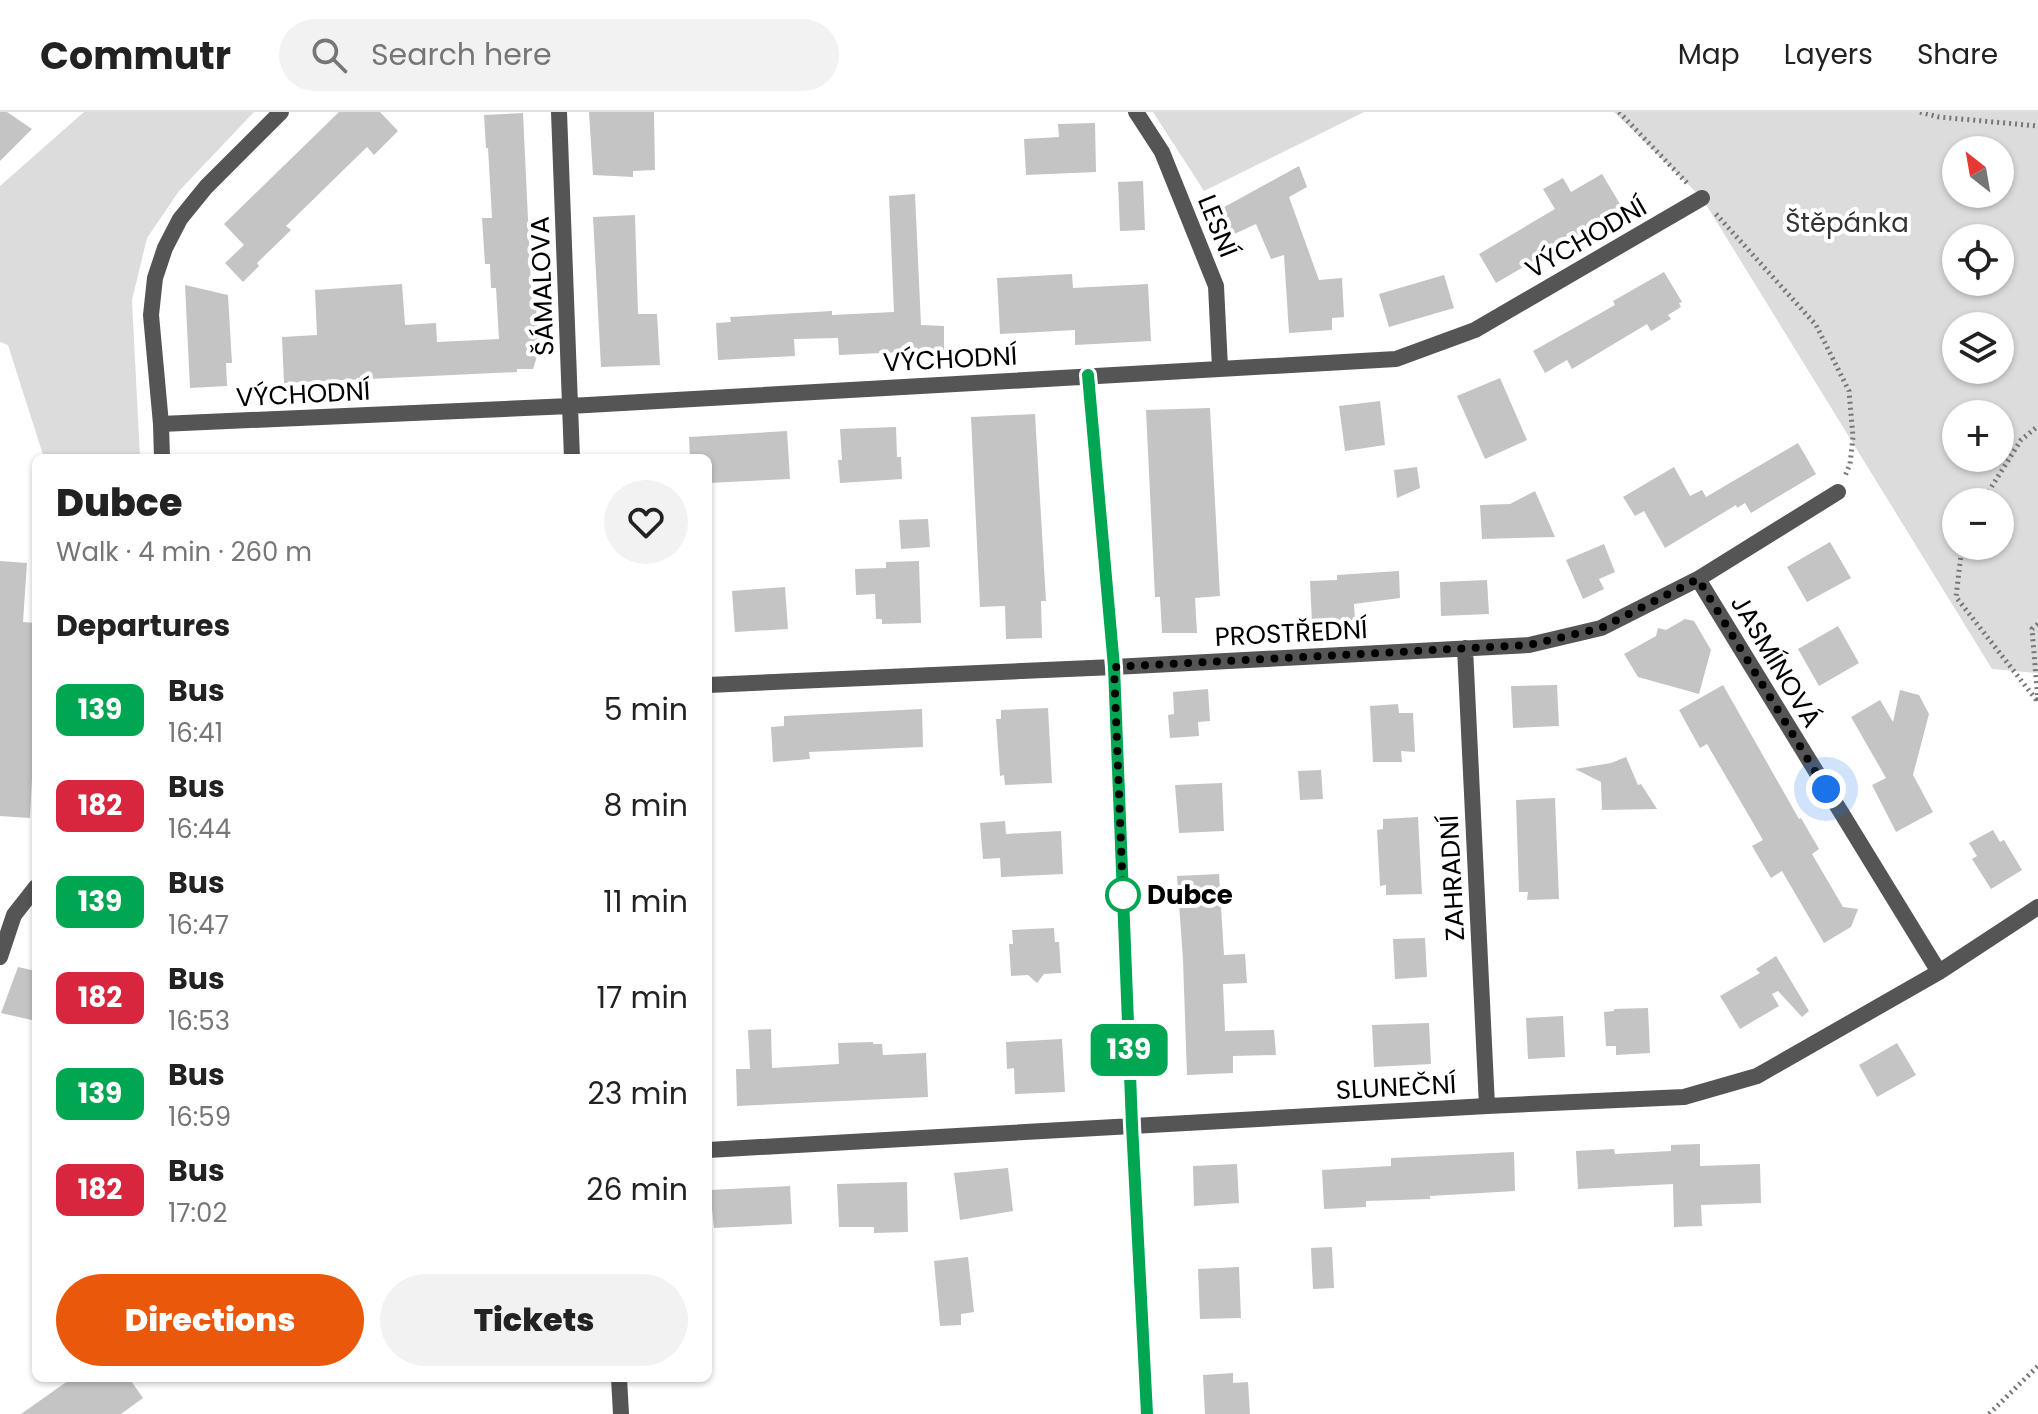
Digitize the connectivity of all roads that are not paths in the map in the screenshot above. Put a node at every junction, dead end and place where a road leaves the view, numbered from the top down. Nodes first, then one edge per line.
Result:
1 (281, 112) edge
2 (559, 112) edge
3 (1136, 112) edge
4 (1702, 198) road end
5 (1220, 368) junction
6 (1088, 375) junction
7 (570, 406) junction
8 (161, 424) junction
9 (162, 454) edge
10 (572, 454) edge
11 (1838, 492) road end
12 (1698, 579) junction
13 (1465, 648) junction
14 (1114, 667) junction
15 (712, 685) edge
16 (32, 892) edge
17 (2038, 907) edge
18 (0, 957) edge
19 (1939, 972) junction
20 (1487, 1106) junction
21 (1132, 1125) junction
22 (712, 1150) edge
23 (619, 1382) edge
24 (621, 1414) edge
25 (1147, 1414) edge

1 - 8 street
2 - 7 street, ŠÁMALOVA
3 - 5 street, LESNÍ
4 - 5 street, VÝCHODNÍ
5 - 6 street, VÝCHODNÍ
6 - 7 street, VÝCHODNÍ
6 - 14 street
7 - 8 street, VÝCHODNÍ
7 - 10 street, ŠÁMALOVA
8 - 9 street
11 - 12 street, PROSTŘEDNÍ
12 - 13 street, PROSTŘEDNÍ
12 - 19 street, JASMÍNOVÁ
13 - 14 street, PROSTŘEDNÍ
13 - 20 street, ZAHRADNÍ
14 - 15 street, PROSTŘEDNÍ
14 - 21 street
16 - 18 street
17 - 19 street, SLUNEČNÍ
19 - 20 street, SLUNEČNÍ
20 - 21 street, SLUNEČNÍ
21 - 22 street, SLUNEČNÍ
21 - 25 street
23 - 24 street

